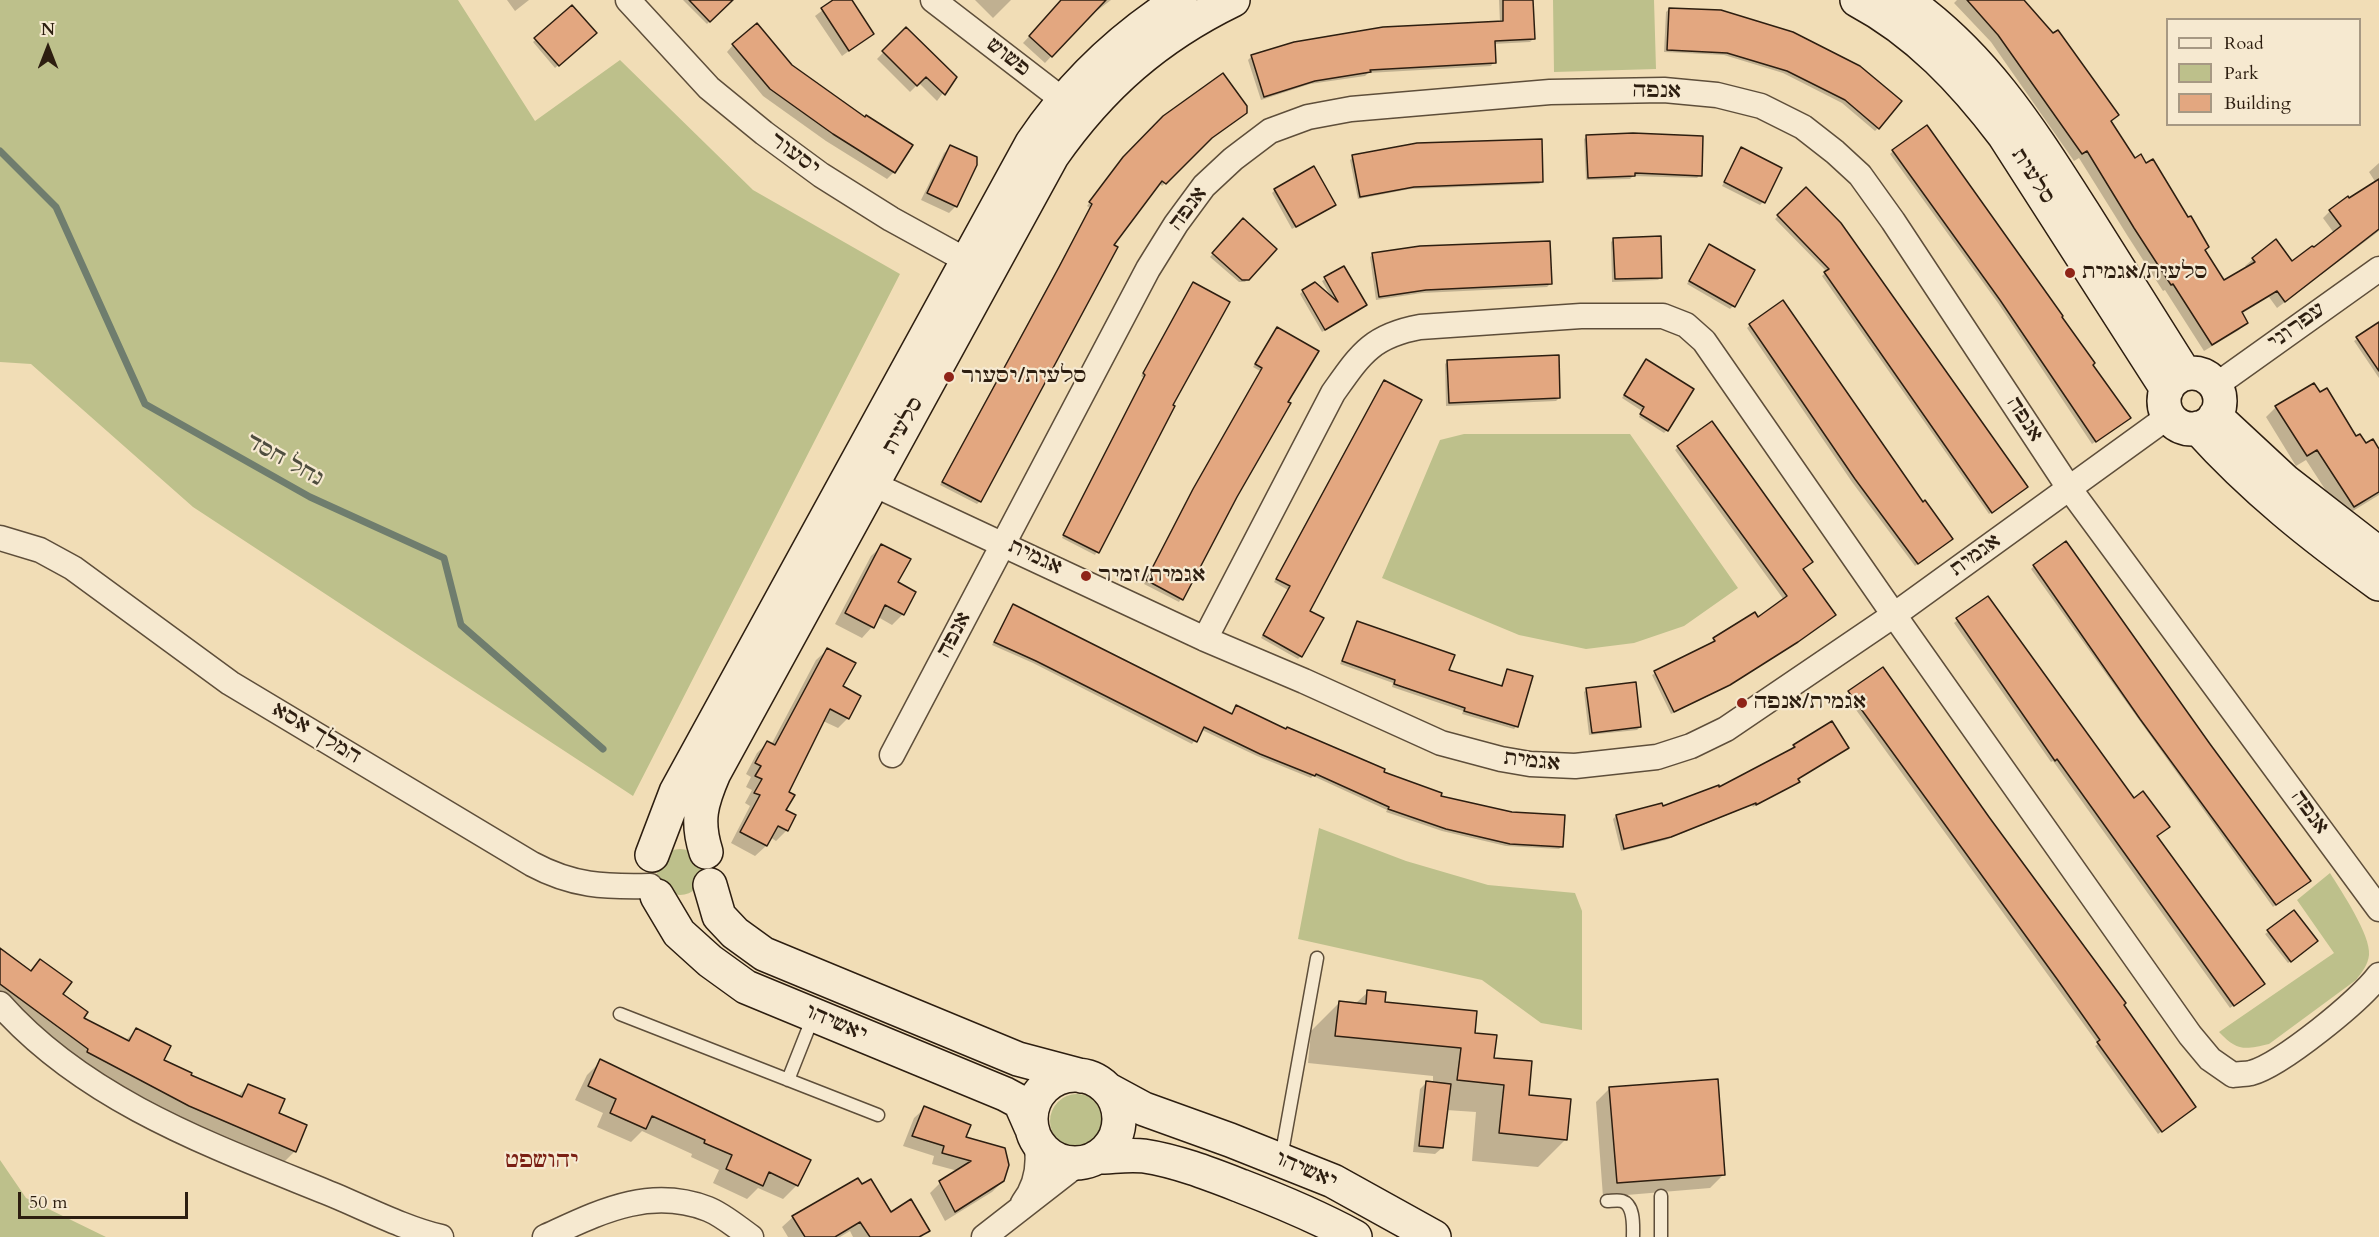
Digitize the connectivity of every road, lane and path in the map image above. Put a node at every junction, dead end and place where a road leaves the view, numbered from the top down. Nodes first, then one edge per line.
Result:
1 (628, 0) edge
2 (933, 0) edge
3 (1180, 0) edge
4 (1233, 0) edge
5 (1857, 0) edge
6 (1897, 6) edge
7 (1073, 108) junction
8 (978, 266) junction
9 (2379, 269) edge
10 (2192, 402) junction
11 (862, 478) junction
12 (2069, 488) junction
13 (0, 538) edge
14 (1004, 543) junction
15 (2379, 554) edge
16 (2379, 584) edge
17 (1894, 615) junction
18 (1205, 639) junction
19 (891, 755) dead end
20 (706, 852) junction
21 (653, 879) junction
22 (710, 885) junction
23 (2379, 909) edge
24 (1317, 958) dead end
25 (2379, 975) edge
26 (0, 1004) edge
27 (620, 1014) dead end
28 (814, 1014) junction
29 (788, 1080) junction
30 (1094, 1083) junction
31 (878, 1115) dead end
32 (1034, 1134) junction
33 (1280, 1159) junction
34 (1088, 1160) junction
35 (1661, 1196) dead end
36 (1607, 1201) dead end
37 (1012, 1216) junction
38 (441, 1237) edge
39 (545, 1237) edge
40 (751, 1237) edge
41 (984, 1237) edge
42 (1355, 1237) edge
43 (1434, 1237) edge
44 (1633, 1237) edge
45 (1661, 1237) edge

1 - 8 street, יסעור
2 - 7 street, פשוש
3 - 7 street, סלעית
4 - 7 street, סלעית
5 - 6 street, סלעית
6 - 10 street, סלעית
7 - 8 street, סלעית
8 - 11 street, סלעית
9 - 10 street, עפרוני
10 - 12 street, אגמית
10 - 15 street, סלעית
10 - 16 street, סלעית
11 - 14 street, אגמית
11 - 20 street, סלעית
11 - 21 street, סלעית
12 - 14 street, אנפה
12 - 17 street, אגמית
12 - 23 street, אנפה
13 - 21 street, המלך אסא
14 - 18 street, אגמית
14 - 19 street, אנפה
17 - 18 street, אגמית
17 - 18 street
17 - 25 street
20 - 21 street
20 - 22 street
21 - 22 street
21 - 28 street, יאשיהו
22 - 30 street, יאשיהו
24 - 33 lane
26 - 38 street
27 - 29 lane
28 - 29 lane
28 - 32 street, יאשיהו
29 - 31 lane
30 - 32 street
30 - 33 street, יאשיהו
30 - 34 street
32 - 34 street
32 - 37 street
33 - 43 street, יאשיהו
34 - 37 street
34 - 42 street, יאשיהו
35 - 45 lane
36 - 44 lane
37 - 41 street
39 - 40 street

